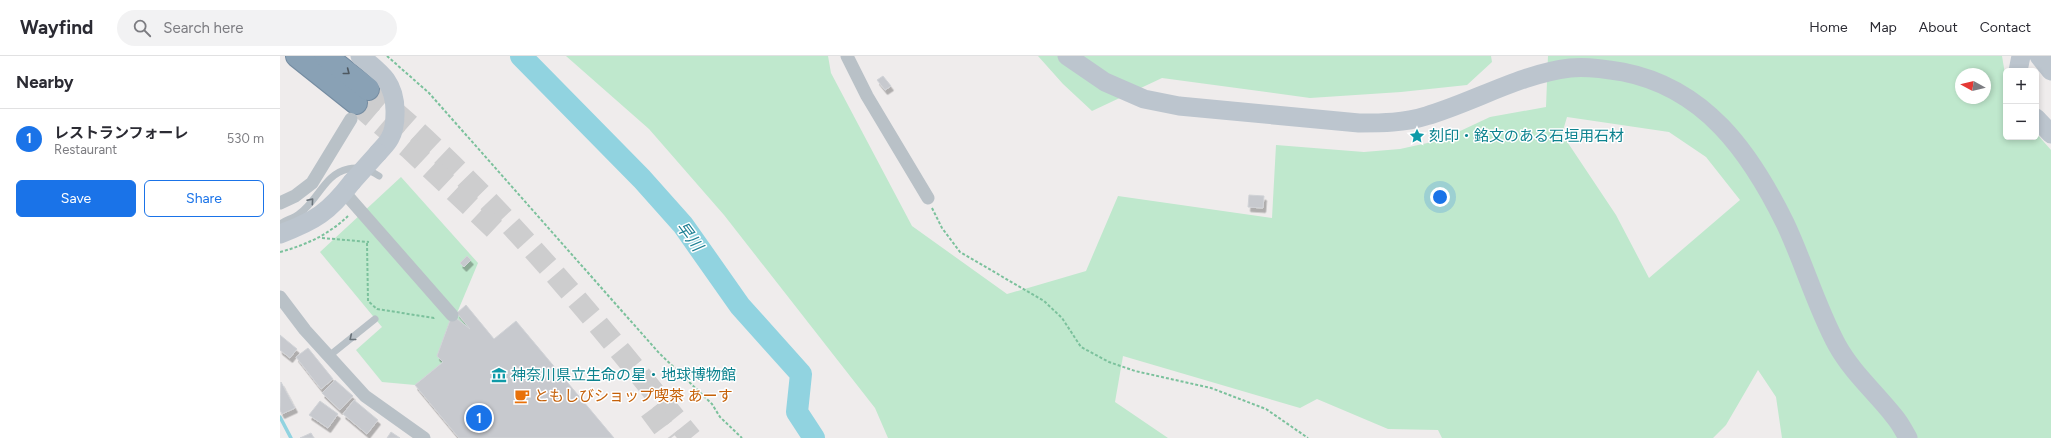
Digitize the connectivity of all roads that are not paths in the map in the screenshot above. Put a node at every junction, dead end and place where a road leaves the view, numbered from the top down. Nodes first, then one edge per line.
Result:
1 (292, 56) edge
2 (297, 56) edge
3 (326, 56) edge
4 (360, 56) edge
5 (847, 56) edge
6 (1067, 56) edge
7 (2021, 56) edge
8 (2039, 56) edge
9 (2019, 68) edge
10 (2051, 71) edge
11 (326, 78) junction
12 (358, 104) junction
13 (2039, 121) edge
14 (2051, 134) edge
15 (379, 176) dead end
16 (348, 187) junction
17 (928, 198) road end
18 (280, 203) edge
19 (280, 224) edge
20 (280, 234) edge
21 (280, 297) edge
22 (450, 312) road end
23 (375, 319) dead end
24 (330, 356) junction
25 (424, 438) edge
26 (1908, 438) edge

1 - 11 highway
2 - 11 highway
3 -> 12 highway
4 - 16 street, bridge
5 - 17 street
6 - 26 street
7 - 9 street
8 - 10 street
11 - 12 highway
12 - 18 street
13 - 14 street
19 -> 15 lane
16 - 20 street
16 - 22 street
21 - 24 street
23 -> 24 lane
24 - 25 street

